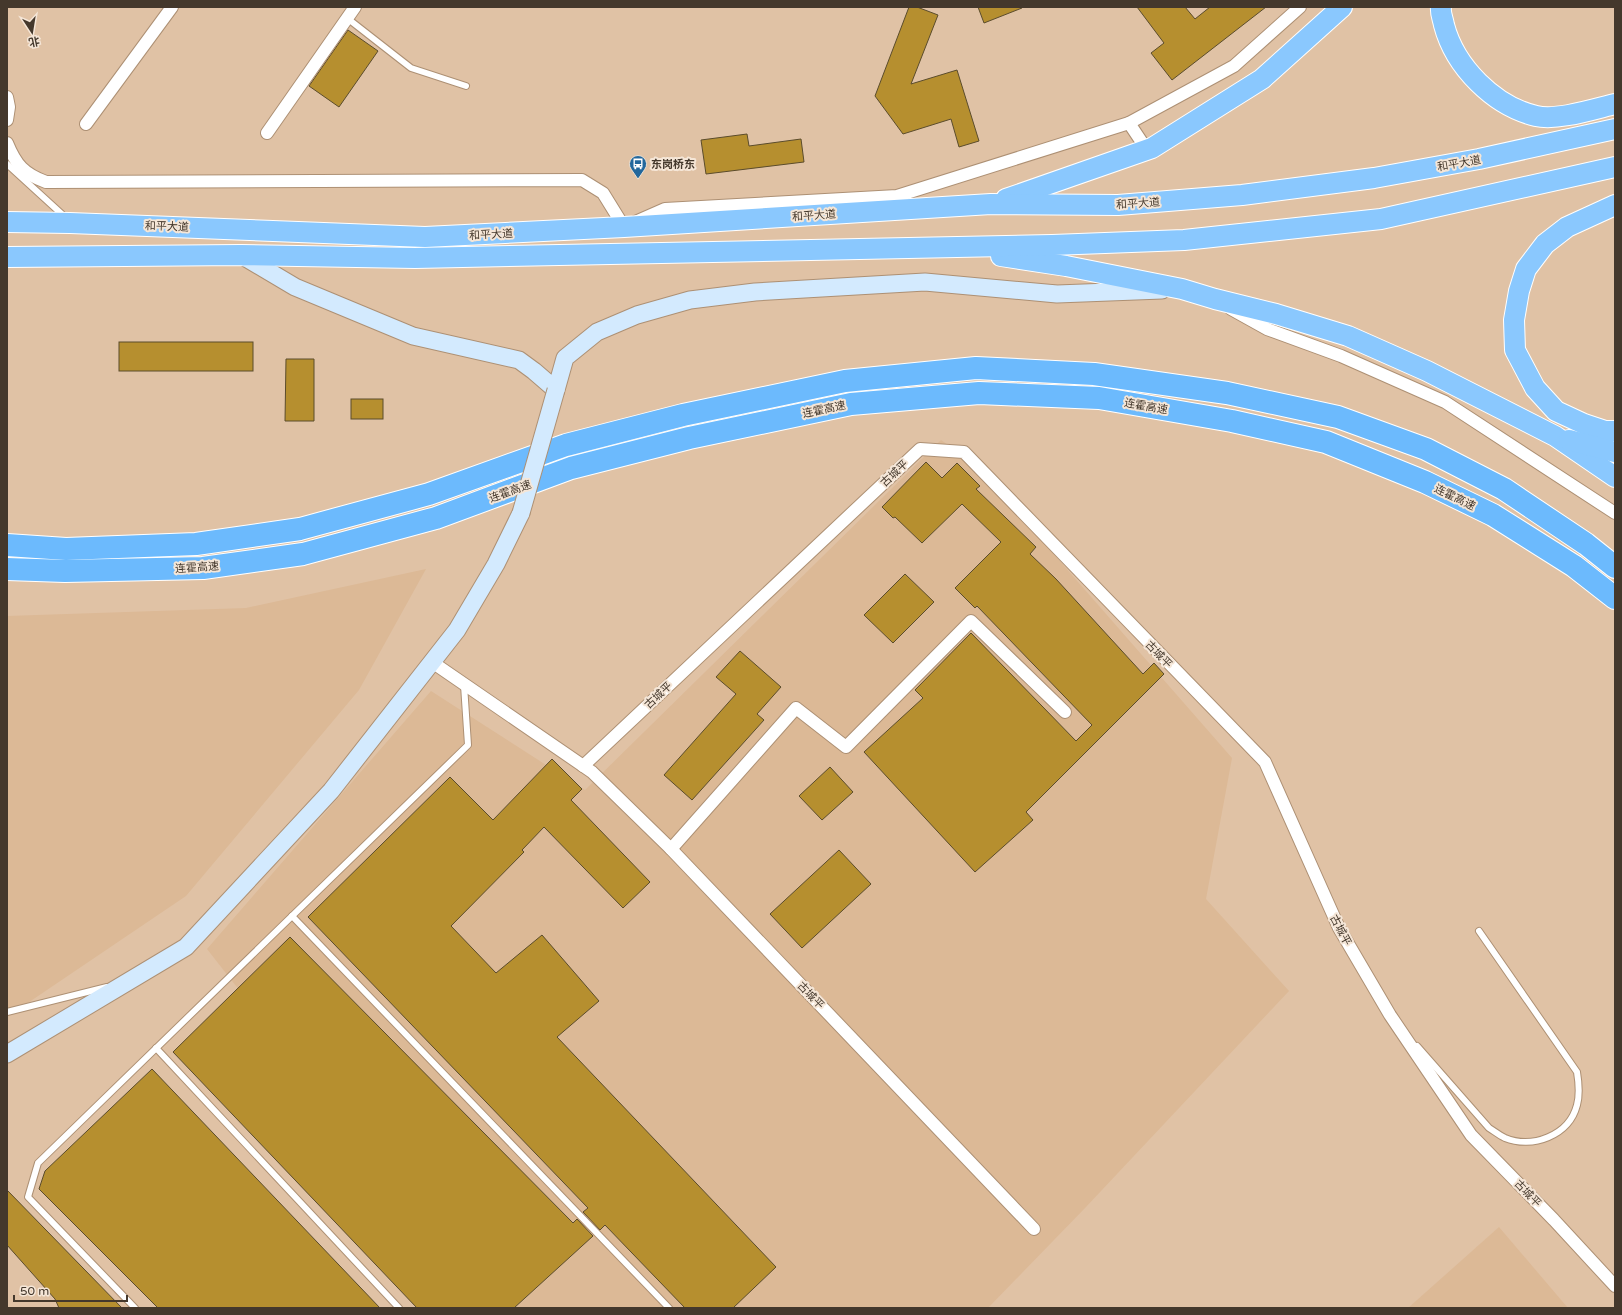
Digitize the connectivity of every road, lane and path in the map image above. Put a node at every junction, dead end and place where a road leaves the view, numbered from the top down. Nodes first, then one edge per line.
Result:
1 (172, 7) edge
2 (355, 7) edge
3 (1300, 7) edge
4 (1342, 7) edge
5 (1441, 7) edge
6 (347, 18) junction
7 (466, 86) dead end
8 (7, 97) edge
9 (1615, 104) edge
10 (7, 120) edge
11 (1129, 123) junction
12 (86, 124) dead end
13 (1615, 129) edge
14 (267, 133) dead end
15 (7, 143) edge
16 (1147, 150) junction
17 (7, 164) edge
18 (1615, 167) edge
19 (991, 204) junction
20 (1615, 205) edge
21 (7, 222) edge
22 (70, 222) junction
23 (624, 227) junction
24 (952, 248) junction
25 (241, 255) junction
26 (7, 257) edge
27 (1182, 289) junction
28 (1215, 299) junction
29 (556, 390) junction
30 (1615, 431) edge
31 (1555, 436) junction
32 (1615, 452) edge
33 (1615, 477) edge
34 (1615, 513) edge
35 (7, 545) edge
36 (1615, 567) edge
37 (7, 569) edge
38 (1615, 598) edge
39 (432, 662) junction
40 (464, 683) junction
41 (1065, 712) dead end
42 (583, 766) junction
43 (671, 849) junction
44 (292, 916) junction
45 (1479, 931) dead end
46 (128, 981) junction
47 (7, 1012) edge
48 (1390, 1015) junction
49 (156, 1048) junction
50 (7, 1054) edge
51 (1034, 1229) dead end
52 (1615, 1286) edge
53 (135, 1308) edge
54 (399, 1308) edge
55 (669, 1308) edge

1 - 12 street
2 - 6 street
3 - 11 street
4 - 16 highway
5 - 9 highway
6 - 7 lane
6 - 14 street
8 - 10 street
11 - 16 street
11 - 23 street
13 - 19 highway, 和平大道
15 - 23 street
16 - 19 highway
17 - 22 lane
18 - 24 highway, 和平大道
19 - 23 highway, 和平大道
20 - 30 highway
21 - 22 highway, 和平大道
22 - 23 highway, 和平大道
24 - 25 highway, 和平大道
24 - 27 highway
25 - 26 highway, 和平大道
25 - 29 main road
27 - 28 highway
27 - 29 main road
28 - 31 highway
28 - 34 street
29 - 39 main road, bridge
31 - 32 highway
31 - 33 highway
35 - 36 highway, 连霍高速
37 - 38 highway, 连霍高速
39 - 40 street, 古城平
39 - 46 main road
40 - 42 street, 古城平
40 - 44 lane
41 - 43 street
42 - 43 street, 古城平
42 - 48 street, 古城平
43 - 51 street, 古城平
44 - 49 lane
44 - 55 lane
45 - 48 lane
46 - 47 lane
46 - 50 main road
48 - 52 street, 古城平
49 - 53 lane
49 - 54 lane

